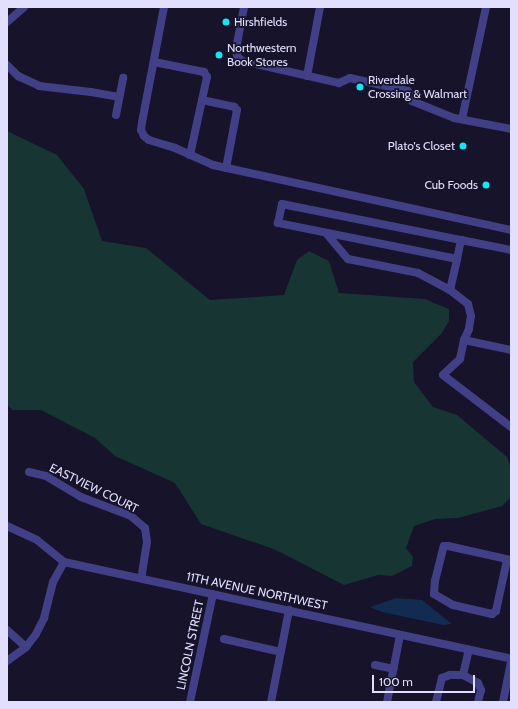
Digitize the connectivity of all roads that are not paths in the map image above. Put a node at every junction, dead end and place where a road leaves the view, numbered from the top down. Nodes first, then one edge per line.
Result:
1 (24, 7) edge
2 (164, 7) edge
3 (244, 7) edge
4 (320, 7) edge
5 (486, 7) edge
6 (7, 22) edge
7 (154, 62) junction
8 (7, 65) edge
9 (307, 76) junction
10 (123, 78) dead end
11 (119, 97) junction
12 (202, 100) junction
13 (116, 115) dead end
14 (462, 120) junction
15 (511, 129) edge
16 (190, 155) junction
17 (226, 168) junction
18 (511, 230) edge
19 (326, 232) junction
20 (461, 240) junction
21 (511, 250) edge
22 (457, 258) junction
23 (450, 290) junction
24 (464, 340) junction
25 (511, 350) edge
26 (511, 427) edge
27 (29, 472) dead end
28 (7, 526) edge
29 (509, 560) edge
30 (64, 562) junction
31 (141, 578) junction
32 (213, 594) junction
33 (289, 610) junction
34 (7, 630) edge
35 (400, 635) junction
36 (224, 639) dead end
37 (26, 647) junction
38 (468, 650) junction
39 (281, 652) junction
40 (511, 659) edge
41 (7, 661) edge
42 (511, 662) edge
43 (375, 665) dead end
44 (394, 669) junction
45 (463, 675) junction
46 (190, 702) edge
47 (271, 702) edge
48 (387, 702) edge
49 (436, 702) edge
50 (478, 702) edge
51 (503, 702) edge

1 - 6 street
2 - 7 street
3 - 9 street
4 - 9 street
5 - 14 street
7 - 12 street
7 - 16 street
8 - 11 street
9 - 14 street
10 - 11 street
11 - 13 street
12 - 16 street
12 - 17 street
14 - 15 street
16 - 17 street
17 - 18 street
19 - 20 street
19 - 22 street
19 - 23 street
20 - 21 street
20 - 22 street
22 - 23 street
23 - 24 street
24 - 25 street
24 - 26 street
27 - 31 street, EASTVIEW COURT
28 - 30 street, 11TH AVENUE NORTHWEST
29 - 29 street
30 - 31 street, 11TH AVENUE NORTHWEST
30 - 37 street
31 - 32 street, 11TH AVENUE NORTHWEST
32 - 33 street, 11TH AVENUE NORTHWEST
32 - 46 street, LINCOLN STREET
33 - 35 street, 11TH AVENUE NORTHWEST
33 - 39 street
34 - 37 street
35 - 38 street, 11TH AVENUE NORTHWEST
35 - 44 street
36 - 39 street
37 - 41 street
38 - 40 street, 11TH AVENUE NORTHWEST
38 - 45 street
39 - 47 street
42 - 51 street
43 - 44 street
44 - 48 street
45 - 49 street
45 - 50 street

